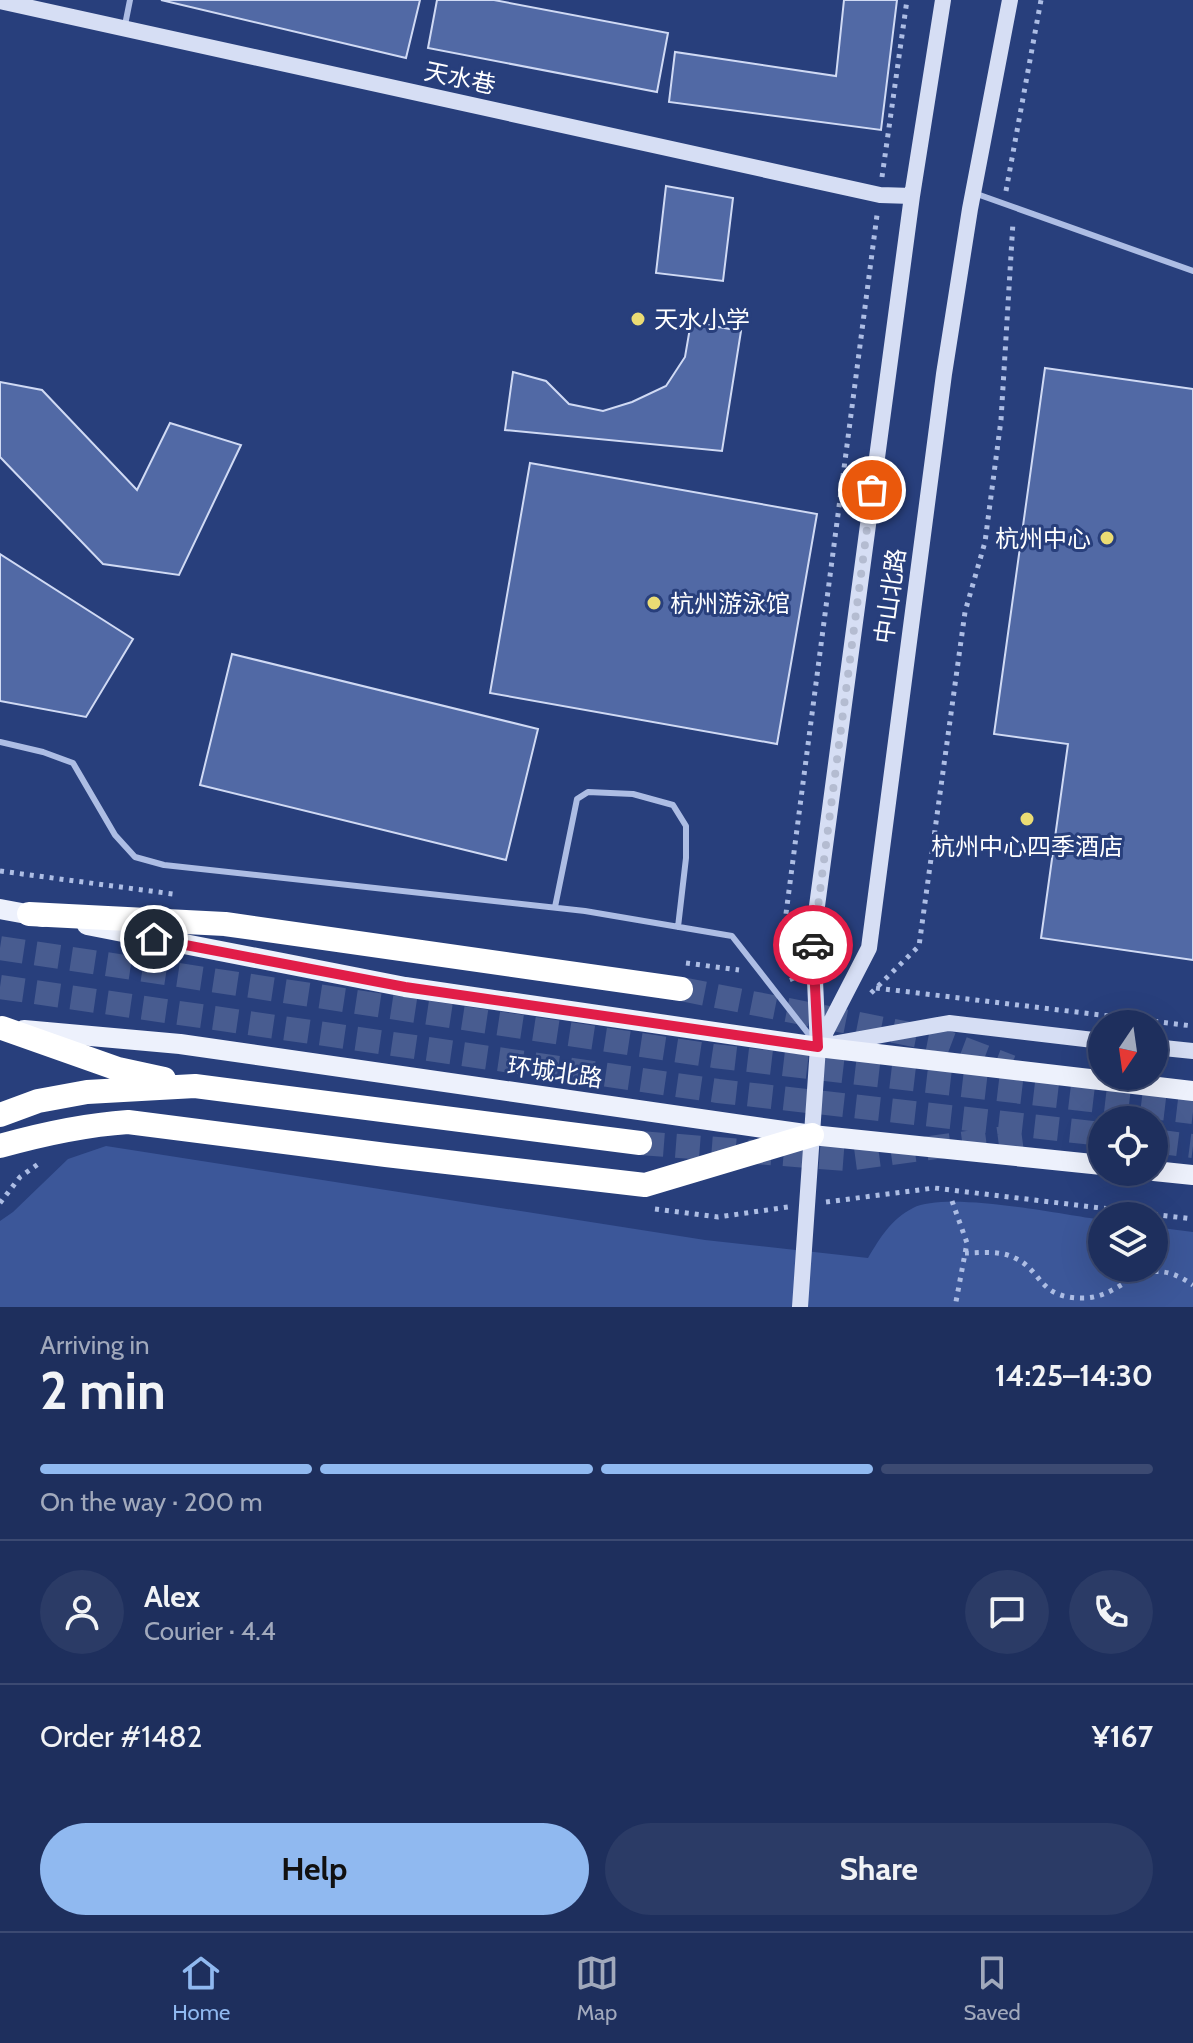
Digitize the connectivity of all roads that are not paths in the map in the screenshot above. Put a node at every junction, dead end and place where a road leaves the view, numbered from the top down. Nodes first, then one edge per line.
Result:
1 (130, 0) edge
2 (943, 0) edge
3 (1010, 0) edge
4 (0, 1) edge
5 (125, 29) junction
6 (973, 193) junction
7 (912, 196) junction
8 (1193, 271) edge
9 (0, 742) edge
10 (555, 907) junction
11 (0, 909) edge
12 (29, 914) junction
13 (678, 927) junction
14 (681, 989) tunnel mouth
15 (1, 1028) edge
16 (1088, 1039) edge
17 (818, 1047) junction
18 (1168, 1048) edge
19 (1193, 1051) edge
20 (195, 1086) junction
21 (1193, 1091) edge
22 (0, 1115) edge
23 (812, 1135) junction
24 (640, 1143) tunnel mouth
25 (0, 1146) edge
26 (1088, 1164) edge
27 (1168, 1172) edge
28 (1193, 1175) edge
29 (800, 1307) edge

1 - 5 lane
2 - 7 main road, 中山北路
3 - 6 main road, 中山北路
4 - 5 main road, 天水巷
5 - 7 main road, 天水巷
6 - 8 lane
6 - 17 main road, 中山北路
7 - 17 main road, 中山北路
9 - 10 lane
10 - 13 lane
10 - 13 lane
11 - 12 main road
12 - 14 highway
12 - 17 main road
13 - 17 lane
15 - 20 highway
15 - 23 main road, 环城北路
16 - 17 main road
17 - 21 main road
17 - 23 main road, 中山北路
18 - 19 main road
20 - 22 highway
20 - 24 highway
23 - 25 highway
23 - 26 main road, 环城北路
23 - 29 main road, 中山北路
27 - 28 main road

